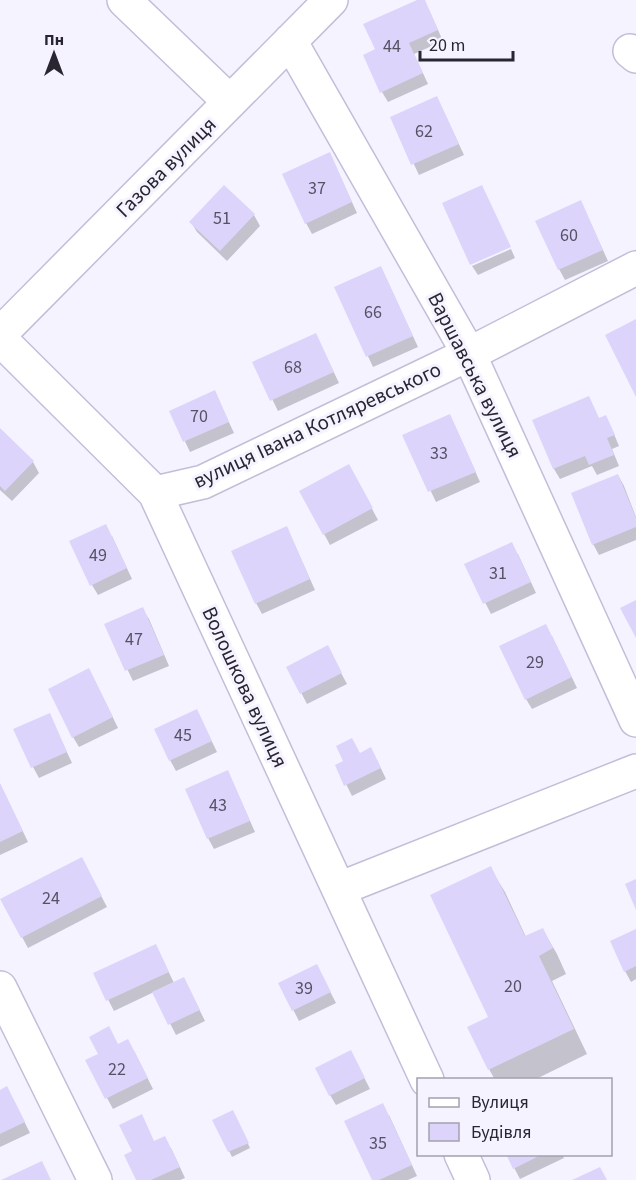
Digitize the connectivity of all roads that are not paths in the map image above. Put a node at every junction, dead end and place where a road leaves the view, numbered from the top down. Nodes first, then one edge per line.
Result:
1 (124, 0) edge
2 (331, 0) edge
3 (290, 41) junction
4 (230, 102) junction
5 (636, 268) edge
6 (0, 334) edge
7 (0, 339) edge
8 (469, 354) junction
9 (155, 493) junction
10 (636, 720) edge
11 (636, 771) edge
12 (339, 889) junction
13 (0, 988) edge
14 (426, 1078) edge
15 (461, 1156) edge
16 (94, 1180) edge
17 (473, 1180) edge

1 - 4 street
2 - 3 street, Газова вулиця
3 - 4 street, Газова вулиця
3 - 8 street, Варшавська вулиця
4 - 6 street, Газова вулиця
5 - 8 street, вулиця Івана Котляревського
7 - 9 street, Волошкова вулиця
8 - 9 street, вулиця Івана Котляревського
8 - 10 street, Варшавська вулиця
9 - 12 street, Волошкова вулиця
11 - 12 street
12 - 14 street, Волошкова вулиця
13 - 16 street
15 - 17 street

